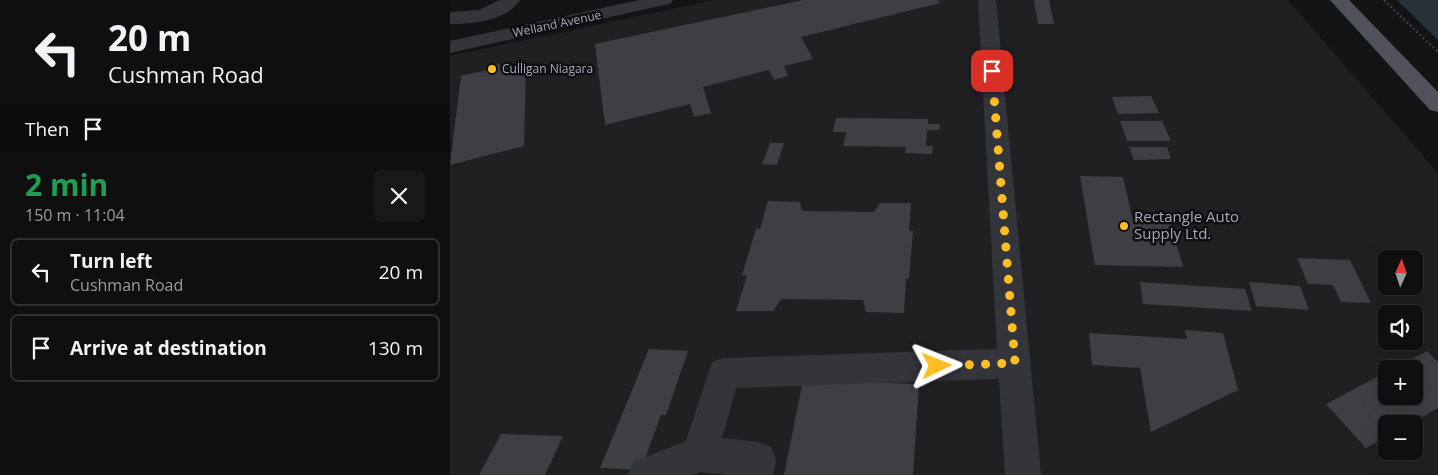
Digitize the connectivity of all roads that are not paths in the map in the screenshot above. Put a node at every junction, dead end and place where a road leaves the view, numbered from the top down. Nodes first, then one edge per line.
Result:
1 (511, 0) edge
2 (664, 0) edge
3 (987, 0) edge
4 (1339, 0) edge
5 (484, 14) junction
6 (450, 18) edge
7 (475, 42) junction
8 (450, 47) edge
9 (1438, 105) edge
10 (1015, 363) junction
11 (700, 454) junction
12 (646, 475) edge
13 (754, 475) edge
14 (1023, 475) edge

1 - 5 street
2 - 7 street, Welland Avenue
3 - 10 street
4 - 9 main road
5 - 6 street
5 - 7 street
7 - 8 street, Welland Avenue
10 - 11 street
10 - 14 street
11 - 12 street
11 - 13 street

